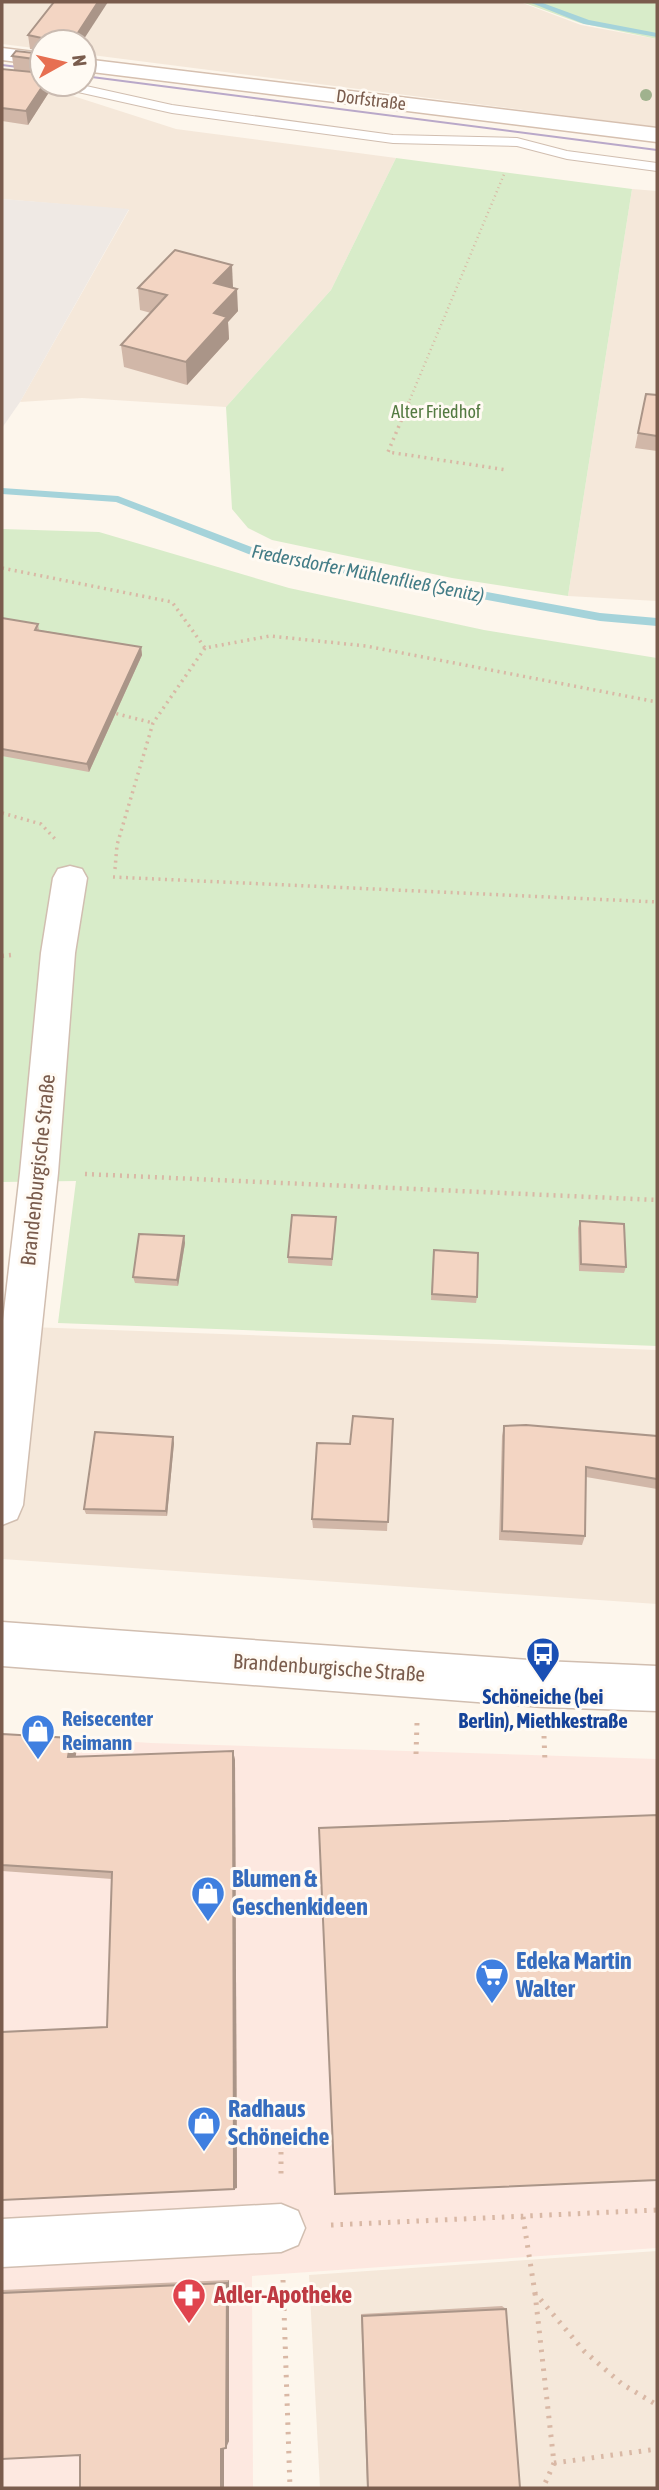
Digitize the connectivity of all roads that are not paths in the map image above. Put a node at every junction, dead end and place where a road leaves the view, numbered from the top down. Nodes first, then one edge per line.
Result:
1 (2, 54) edge
2 (28, 57) edge
3 (98, 67) edge
4 (98, 92) edge
5 (527, 120) junction
6 (657, 135) edge
7 (517, 142) junction
8 (657, 167) edge
9 (70, 878) road end
10 (2, 1505) edge
11 (2, 1644) edge
12 (657, 1689) edge
13 (281, 2228) road end
14 (2, 2243) edge

1 - 2 street
3 - 5 street, Dorfstraße
4 - 7 lane
5 - 6 street, Dorfstraße
5 - 7 lane
7 - 8 lane
9 - 10 street, Brandenburgische Straße
11 - 12 street, Brandenburgische Straße
13 - 14 street

